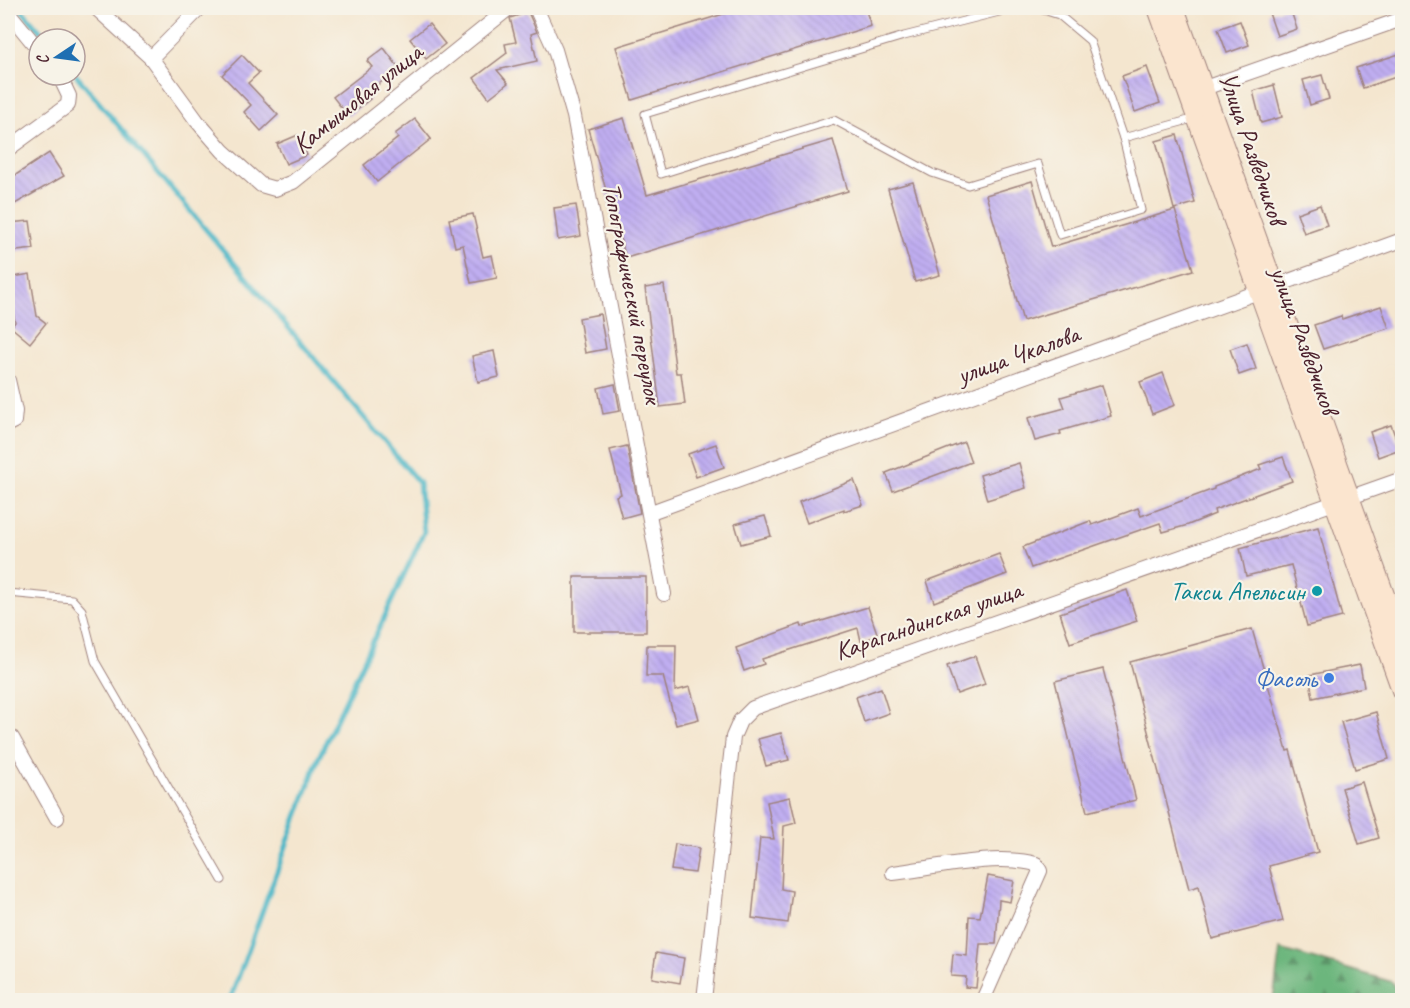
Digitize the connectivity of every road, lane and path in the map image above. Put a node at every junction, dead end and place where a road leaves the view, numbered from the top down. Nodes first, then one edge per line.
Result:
1 (96, 8) edge
2 (200, 8) edge
3 (508, 8) edge
4 (536, 8) edge
5 (1015, 8) edge
6 (1037, 8) edge
7 (1158, 8) edge
8 (1174, 8) edge
9 (8, 12) edge
10 (1402, 19) edge
11 (27, 35) edge
12 (151, 58) junction
13 (64, 87) edge
14 (1196, 91) junction
15 (1197, 118) junction
16 (1123, 138) junction
17 (8, 149) edge
18 (1402, 240) edge
19 (1266, 290) junction
20 (8, 380) edge
21 (8, 424) edge
22 (1402, 478) edge
23 (1342, 500) junction
24 (651, 512) junction
25 (8, 593) edge
26 (664, 594) dead end
27 (1402, 645) edge
28 (1402, 690) edge
29 (8, 736) edge
30 (57, 818) dead end
31 (893, 873) dead end
32 (222, 880) dead end
33 (704, 1000) edge
34 (983, 1000) edge

1 - 12 street
2 - 12 street
3 - 12 street, Камышовая улица
4 - 24 street, Топографический переулок
5 - 16 lane
6 - 16 lane
7 - 14 main road, улица Разведчиков
8 - 14 main road, Улица Разведчиков
9 - 11 street
10 - 14 street
13 - 17 street
14 - 15 main road, улица Разведчиков
14 - 19 main road, Улица Разведчиков
15 - 16 lane
15 - 19 main road, улица Разведчиков
18 - 19 street, улица Чкалова
19 - 23 main road, улица Разведчиков
19 - 24 street, улица Чкалова
20 - 21 street
22 - 23 street, Карагандинская улица
23 - 27 main road
23 - 28 main road, улица Разведчиков
23 - 33 street, Карагандинская улица
24 - 26 street, Топографический переулок
25 - 32 lane
29 - 30 street
31 - 34 street

